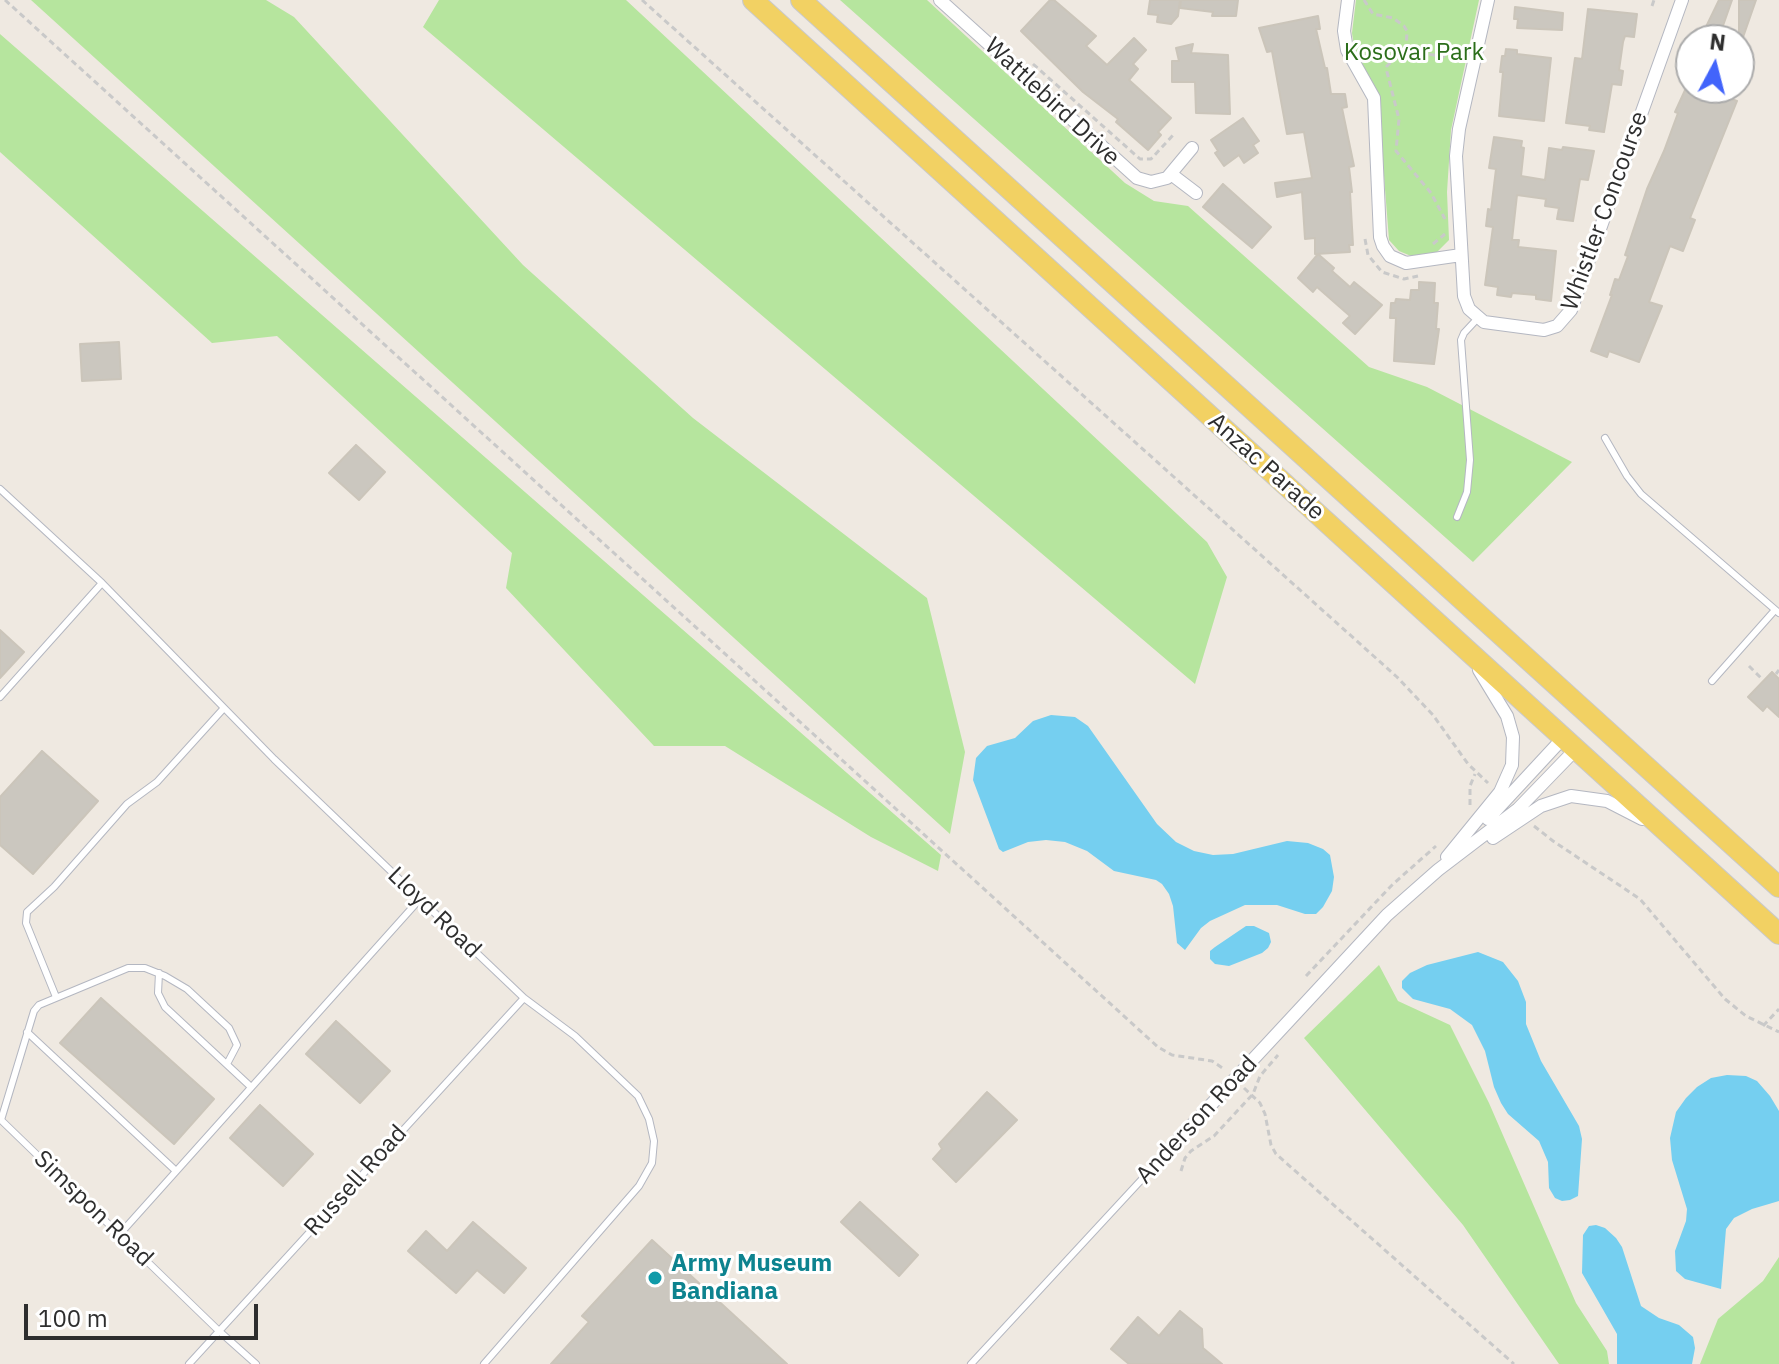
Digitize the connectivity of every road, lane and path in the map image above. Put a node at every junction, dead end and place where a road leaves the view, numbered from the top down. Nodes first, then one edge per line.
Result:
1 (5, 0) edge
2 (642, 0) edge
3 (753, 0) edge
4 (801, 0) edge
5 (940, 0) edge
6 (1348, 0) edge
7 (1364, 0) edge
8 (1488, 0) edge
9 (1654, 0) edge
10 (1682, 0) edge
11 (1652, 6) dead end
12 (1405, 49) junction
13 (1474, 61) junction
14 (1031, 63) dead end
15 (1175, 133) dead end
16 (1192, 148) dead end
17 (1171, 174) junction
18 (1196, 193) dead end
19 (1461, 255) junction
20 (1428, 260) junction
21 (1478, 318) junction
22 (1605, 438) dead end
23 (0, 489) edge
24 (1457, 517) dead end
25 (102, 583) junction
26 (1777, 612) edge
27 (1462, 646) junction
28 (1749, 666) dead end
29 (1763, 680) dead end
30 (1712, 681) dead end
31 (0, 697) edge
32 (224, 708) junction
33 (1592, 718) junction
34 (1570, 743) junction
35 (1475, 773) junction
36 (1500, 792) junction
37 (1470, 814) dead end
38 (1525, 816) junction
39 (1672, 836) junction
40 (1444, 839) dead end
41 (1427, 880) junction
42 (1779, 887) edge
43 (420, 899) junction
44 (1779, 934) edge
45 (159, 973) junction
46 (1306, 976) dead end
47 (56, 997) junction
48 (524, 998) junction
49 (1779, 1009) edge
50 (1763, 1026) junction
51 (27, 1032) junction
52 (1779, 1032) edge
53 (1158, 1047) dead end
54 (1283, 1050) dead end
55 (227, 1064) junction
56 (251, 1087) junction
57 (0, 1120) edge
58 (1169, 1150) joint
59 (1276, 1154) dead end
60 (176, 1171) junction
61 (1181, 1171) dead end
62 (119, 1235) junction
63 (219, 1331) junction
64 (189, 1364) edge
65 (256, 1364) edge
66 (484, 1364) edge
67 (971, 1364) edge
68 (1514, 1364) edge

1 - 53 path
2 - 35 path
3 - 27 main road, Anzac Parade
4 - 33 main road, Anzac Parade
5 - 17 street, Wattlebird Drive
6 - 20 street
7 - 12 path
8 - 13 street
9 - 11 path
10 - 21 street, Whistler Concourse
12 - 13 path
12 - 20 path
13 - 19 street
14 - 15 path
16 - 17 street
17 - 18 street
19 - 20 street
19 - 21 street
21 - 24 lane
22 - 26 lane
23 - 25 lane, Lloyd Road
25 - 31 lane
25 - 32 lane, Lloyd Road
26 - 30 lane
27 - 34 main road, Anzac Parade
27 - 36 street, Anderson Road
28 - 29 path
32 - 43 lane, Lloyd Road
32 - 47 lane
33 - 34 main road
33 - 42 main road, Anzac Parade
34 - 39 main road, Anzac Parade
34 - 41 street, Anderson Road
35 - 36 path
35 - 37 path
36 - 41 street, Anderson Road
38 - 39 street, Anderson Road
38 - 41 street, Anderson Road
38 - 50 path
39 - 44 main road, Anzac Parade
40 - 46 path
41 - 58 street, Anderson Road
43 - 48 lane, Lloyd Road
43 - 56 lane
45 - 47 lane
45 - 55 lane
45 - 55 lane
47 - 51 lane
48 - 63 lane, Russell Road
48 - 66 lane, Lloyd Road
49 - 50 path
50 - 52 path
51 - 57 lane
51 - 60 lane
54 - 61 path
55 - 56 lane
56 - 60 lane
57 - 62 lane, Simspon Road
58 - 67 lane, Anderson Road
59 - 68 path
60 - 62 lane
62 - 63 lane, Simspon Road
63 - 64 lane, Russell Road
63 - 65 lane, Simspon Road

